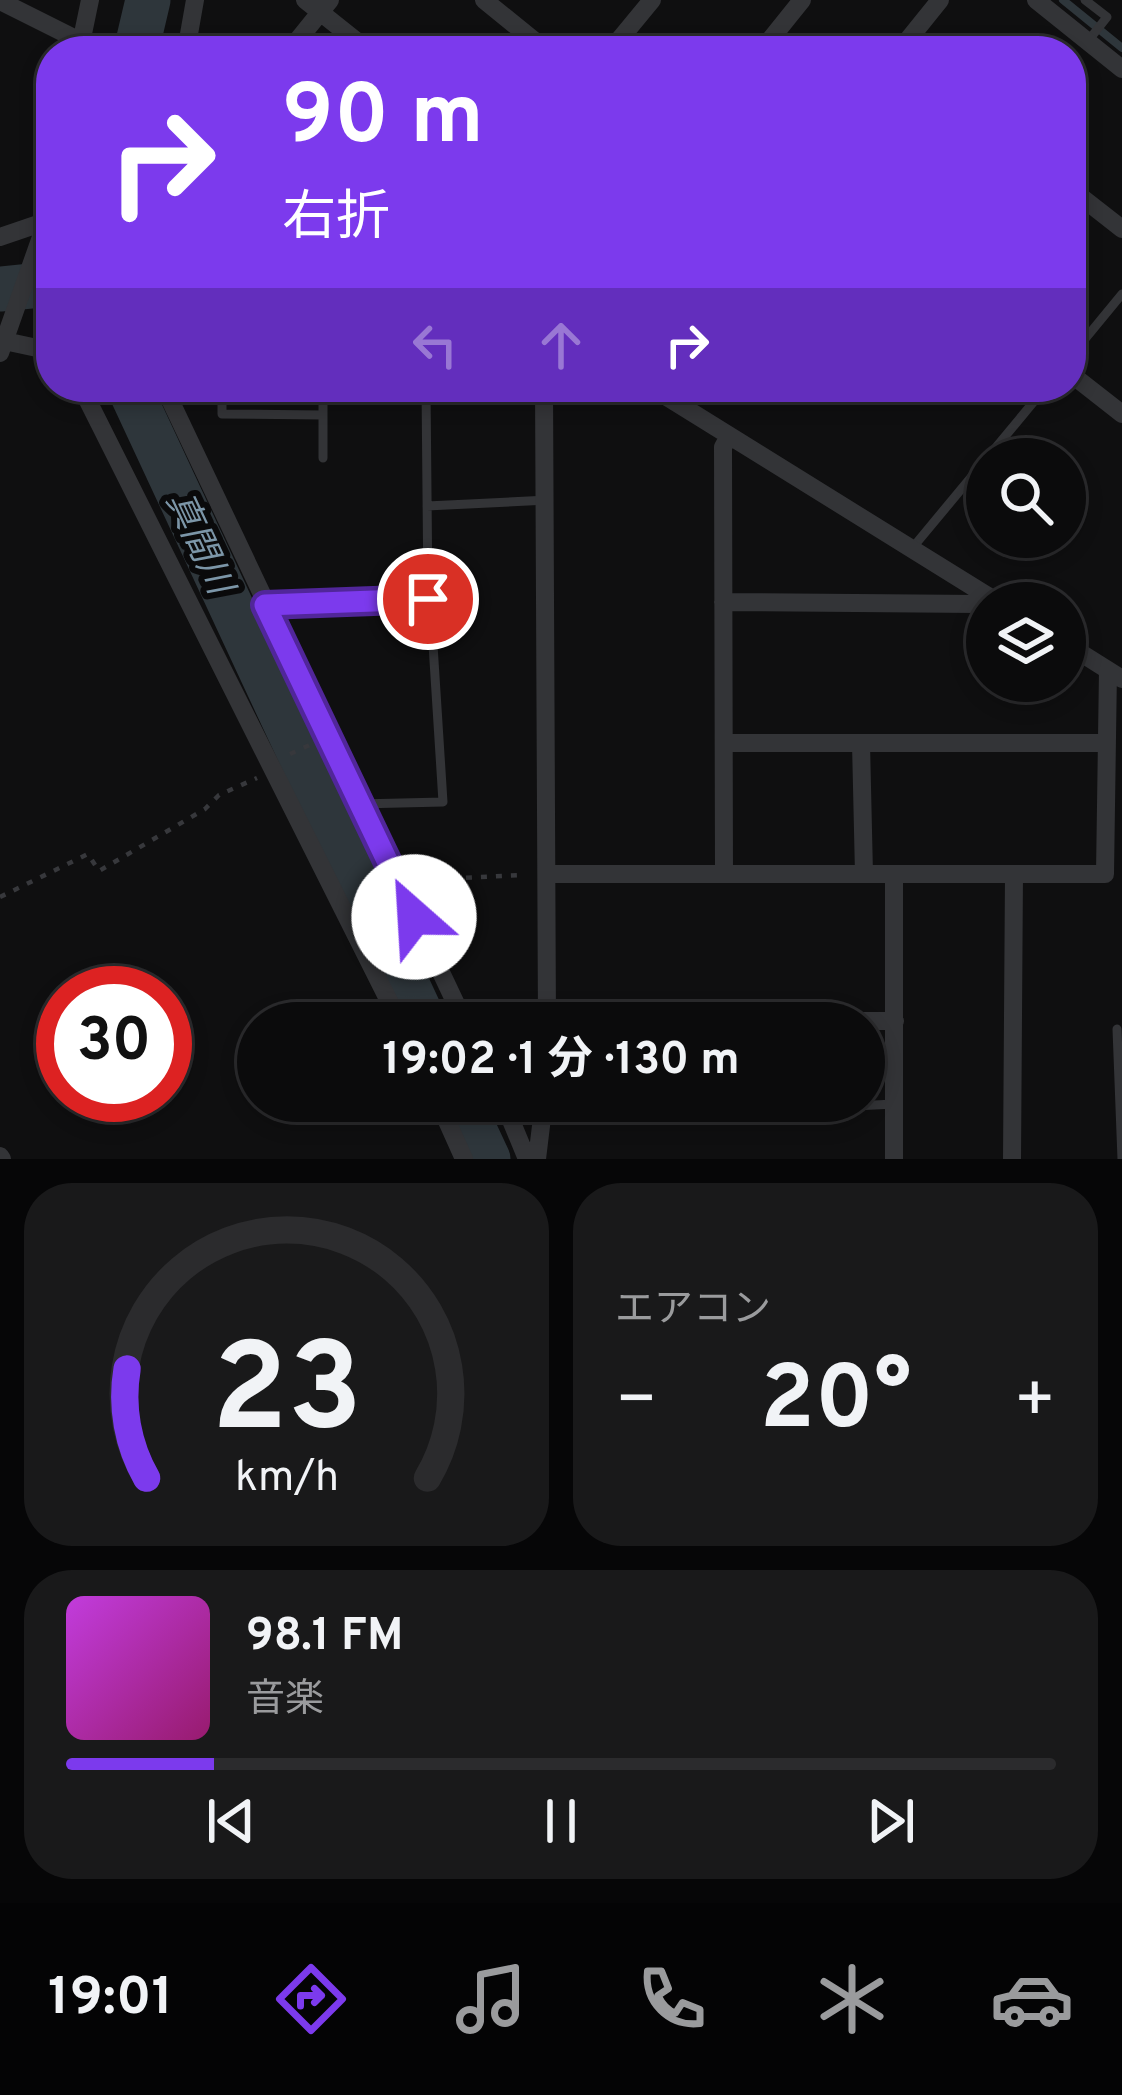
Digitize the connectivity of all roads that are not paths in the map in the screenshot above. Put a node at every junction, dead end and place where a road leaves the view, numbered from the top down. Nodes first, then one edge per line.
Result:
1 (91, 0) edge
2 (195, 0) edge
3 (652, 0) edge
4 (802, 0) edge
5 (940, 0) edge
6 (1036, 0) edge
7 (1085, 0) edge
8 (0, 1) edge
9 (486, 1) edge
10 (318, 4) edge
11 (63, 36) edge
12 (83, 36) edge
13 (189, 36) edge
14 (298, 36) edge
15 (353, 36) edge
16 (529, 36) edge
17 (622, 36) edge
18 (773, 36) edge
19 (911, 36) edge
20 (1086, 36) edge
21 (1086, 36) edge
22 (1090, 39) junction
23 (1122, 69) edge
24 (1086, 201) edge
25 (36, 230) edge
26 (1122, 230) edge
27 (0, 237) edge
28 (36, 249) edge
29 (1122, 294) edge
30 (1086, 338) edge
31 (2, 345) edge
32 (36, 349) edge
33 (1086, 386) edge
34 (89, 402) edge
35 (171, 402) edge
36 (222, 402) edge
37 (323, 402) edge
38 (426, 402) edge
39 (545, 402) edge
40 (689, 402) edge
41 (1034, 402) edge
42 (1122, 414) edge
43 (323, 416) junction
44 (729, 436) junction
45 (323, 458) dead end
46 (548, 500) junction
47 (427, 506) junction
48 (914, 547) junction
49 (966, 582) edge
50 (723, 602) junction
51 (966, 604) edge
52 (265, 605) junction
53 (433, 645) dead end
54 (1086, 657) edge
55 (1115, 674) edge
56 (1107, 742) junction
57 (724, 743) junction
58 (861, 743) junction
59 (359, 804) junction
60 (547, 874) junction
61 (724, 874) junction
62 (864, 874) junction
63 (894, 874) junction
64 (1014, 874) junction
65 (390, 1002) edge
66 (456, 1002) edge
67 (547, 1002) edge
68 (885, 1021) edge
69 (895, 1021) junction
70 (1117, 1029) dead end
71 (885, 1104) edge
72 (894, 1104) junction
73 (447, 1122) edge
74 (512, 1122) edge
75 (541, 1122) edge
76 (464, 1159) edge
77 (527, 1159) edge
78 (537, 1159) edge
79 (894, 1159) edge
80 (1012, 1159) edge
81 (1122, 1159) edge

1 - 12 street
2 - 13 street
3 - 17 street
4 - 18 street
5 - 19 street
6 - 20 street
7 - 22 lane
8 - 11 street
9 - 16 street
10 - 14 street
10 - 15 street
21 - 22 street
22 - 23 street
24 - 26 street
25 - 27 street
28 - 31 street
29 - 30 lane
31 - 32 street
33 - 42 street
34 - 65 street
35 - 52 street
36 - 43 lane
37 - 43 lane
38 - 47 lane
39 - 46 street
40 - 44 street
41 - 48 lane
43 - 45 lane
44 - 48 street
44 - 50 street
46 - 47 lane
46 - 60 street
47 - 52 lane
48 - 49 street
50 - 51 street
50 - 57 street
52 - 59 street
53 - 59 lane
54 - 55 street
55 - 56 street
56 - 58 street
56 - 64 street
57 - 58 street
57 - 61 street
58 - 62 street
59 - 66 street
60 - 61 street
60 - 67 street
61 - 62 street
62 - 63 street
63 - 64 street
63 - 69 street
64 - 80 street
68 - 69 street
69 - 72 street
70 - 81 lane
71 - 72 lane
72 - 79 street
73 - 76 street
74 - 77 street
75 - 78 street

